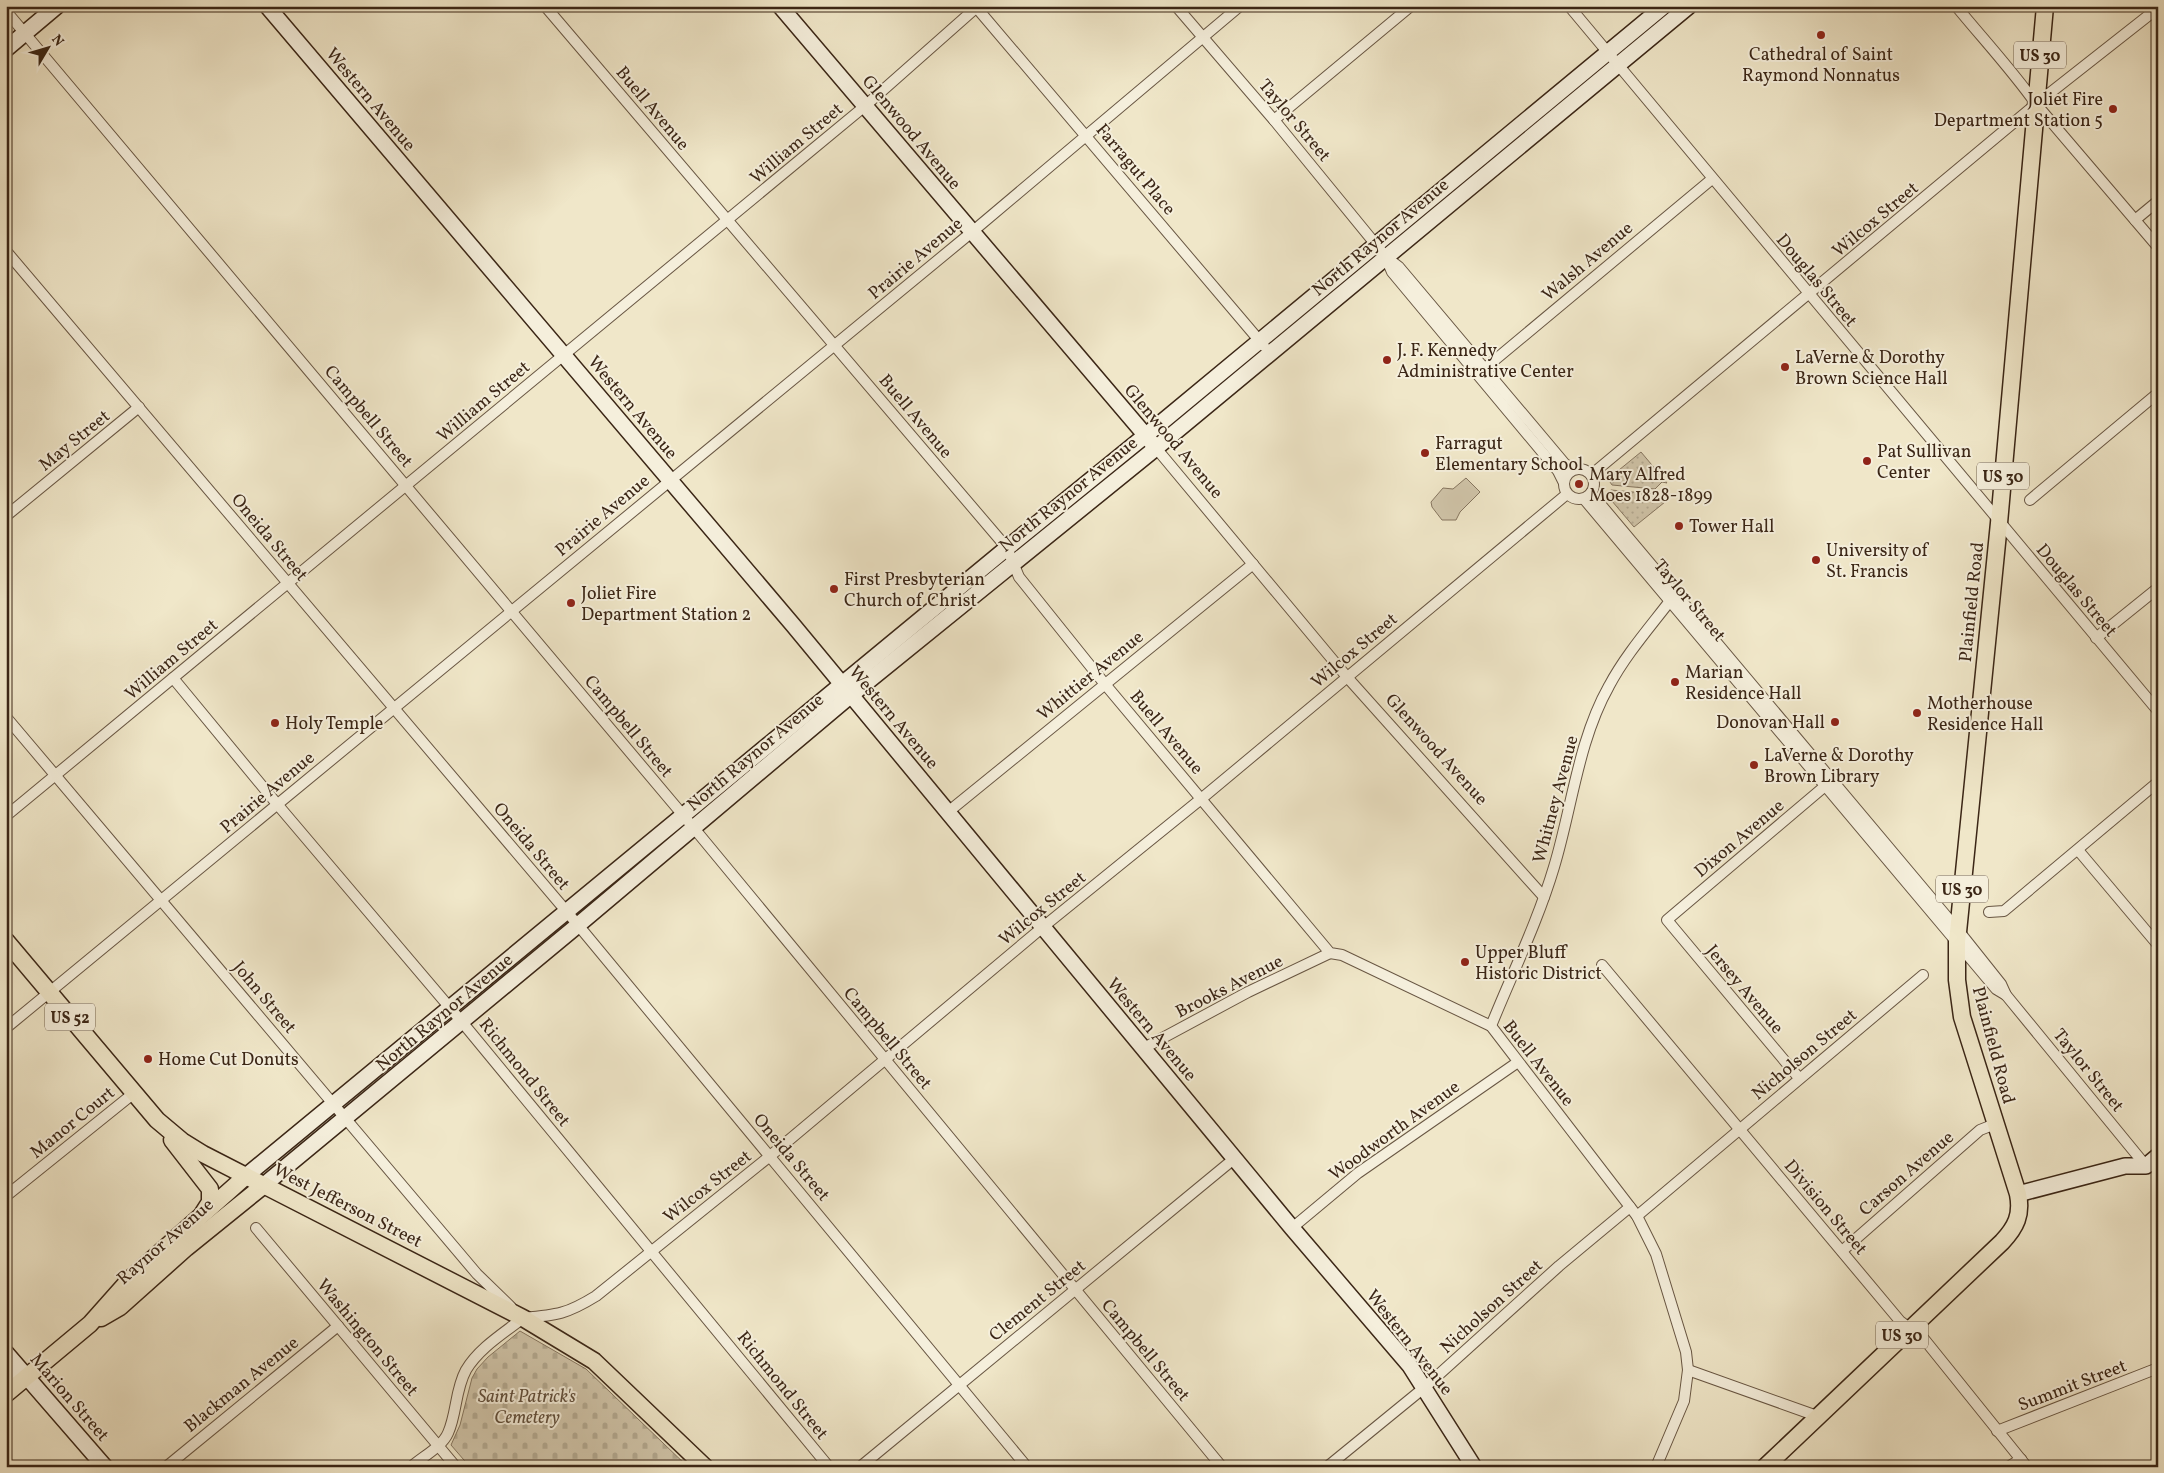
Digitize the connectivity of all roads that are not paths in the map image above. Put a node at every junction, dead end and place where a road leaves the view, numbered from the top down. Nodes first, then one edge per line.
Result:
1 (57, 6) edge
2 (267, 6) edge
3 (545, 6) edge
4 (780, 6) edge
5 (1176, 6) edge
6 (1240, 6) edge
7 (1411, 6) edge
8 (1568, 6) edge
9 (1664, 6) edge
10 (1689, 6) edge
11 (1956, 6) edge
12 (2045, 6) edge
13 (977, 7) edge
14 (2158, 8) edge
15 (6, 11) edge
16 (25, 33) junction
17 (1203, 37) junction
18 (6, 49) edge
19 (1607, 53) junction
20 (1617, 66) junction
21 (2036, 104) junction
22 (865, 106) junction
23 (1274, 120) junction
24 (1086, 135) junction
25 (1712, 179) junction
26 (2158, 201) edge
27 (727, 220) junction
28 (2135, 220) junction
29 (972, 232) junction
30 (1376, 244) junction
31 (2158, 247) edge
32 (6, 251) edge
33 (1386, 257) junction
34 (1319, 291) junction
35 (1809, 295) junction
36 (1330, 304) junction
37 (1259, 340) junction
38 (834, 345) junction
39 (1270, 353) junction
40 (564, 355) junction
41 (1484, 369) junction
42 (2158, 393) edge
43 (139, 407) junction
44 (1146, 436) junction
45 (1156, 448) junction
46 (1575, 469) junction
47 (1591, 475) junction
48 (670, 480) junction
49 (1564, 483) junction
50 (406, 486) junction
51 (1567, 494) junction
52 (1587, 496) junction
53 (2030, 500) dead end
54 (6, 516) edge
55 (1999, 523) junction
56 (1007, 548) junction
57 (1014, 562) junction
58 (1253, 564) junction
59 (288, 583) junction
60 (2158, 588) edge
61 (1672, 598) junction
62 (511, 611) junction
63 (2096, 638) junction
64 (173, 678) junction
65 (1347, 678) junction
66 (1104, 683) junction
67 (847, 690) junction
68 (394, 708) junction
69 (2158, 711) edge
70 (6, 717) edge
71 (56, 775) junction
72 (2158, 782) edge
73 (1828, 783) junction
74 (1201, 799) junction
75 (277, 804) junction
76 (948, 812) junction
77 (6, 816) edge
78 (683, 816) junction
79 (694, 827) junction
80 (2078, 850) junction
81 (1544, 897) junction
82 (162, 900) junction
83 (567, 912) junction
84 (1989, 912) dead end
85 (1667, 920) joint
86 (578, 925) junction
87 (1043, 927) junction
88 (1957, 936) junction
89 (6, 941) edge
90 (2158, 945) edge
91 (1330, 953) junction
92 (1602, 965) dead end
93 (1923, 975) dead end
94 (49, 992) junction
95 (450, 1008) junction
96 (462, 1022) junction
97 (1491, 1026) junction
98 (6, 1028) edge
99 (1144, 1048) junction
100 (885, 1060) junction
101 (1518, 1062) junction
102 (1800, 1078) junction
103 (134, 1093) junction
104 (334, 1104) junction
105 (346, 1118) junction
106 (157, 1120) junction
107 (1995, 1124) junction
108 (1740, 1129) junction
109 (770, 1156) junction
110 (2158, 1156) edge
111 (1235, 1158) junction
112 (2146, 1166) junction
113 (246, 1176) junction
114 (264, 1185) junction
115 (2018, 1194) junction
116 (6, 1196) edge
117 (1630, 1207) junction
118 (202, 1214) junction
119 (1637, 1216) junction
120 (256, 1228) dead end
121 (1292, 1228) junction
122 (1842, 1250) junction
123 (651, 1251) junction
124 (1075, 1290) junction
125 (523, 1318) junction
126 (90, 1324) junction
127 (338, 1326) junction
128 (1909, 1329) junction
129 (6, 1352) edge
130 (2158, 1368) edge
131 (1688, 1370) junction
132 (6, 1375) edge
133 (28, 1376) junction
134 (959, 1386) junction
135 (1425, 1387) junction
136 (6, 1394) edge
137 (1818, 1416) junction
138 (1998, 1431) junction
139 (437, 1445) junction
140 (2024, 1463) edge
141 (99, 1465) edge
142 (166, 1467) edge
143 (411, 1467) edge
144 (456, 1467) edge
145 (705, 1467) edge
146 (829, 1467) edge
147 (860, 1467) edge
148 (1027, 1467) edge
149 (1222, 1467) edge
150 (1326, 1467) edge
151 (1474, 1467) edge
152 (1656, 1467) edge
153 (1765, 1467) edge
154 (2008, 1467) edge

1 - 16 main road
2 - 40 main road, Western Avenue
3 - 27 street, Buell Avenue
4 - 22 main road, Glenwood Avenue
5 - 17 street, Taylor Street
6 - 17 street, Prairie Avenue
7 - 23 street
8 - 19 street, Douglas Street
9 - 19 main road, North Raynor Avenue
10 - 20 main road, North Raynor Avenue
11 - 21 street
12 - 21 main road, Plainfield Road / US 30
13 - 22 street, William Street
13 - 24 street, Farragut Place
14 - 21 street, Wilcox Street
15 - 16 street, Campbell Street
16 - 18 main road
16 - 50 street, Campbell Street
17 - 23 street, Taylor Street
17 - 24 street, Prairie Avenue
19 - 20 street, Douglas Street
19 - 30 main road, North Raynor Avenue
20 - 25 street, Douglas Street
20 - 33 main road, North Raynor Avenue
21 - 28 street
21 - 35 street, Wilcox Street
21 - 55 main road, Plainfield Road / US 30
22 - 27 street, William Street
22 - 29 main road, Glenwood Avenue
23 - 30 street, Taylor Street
24 - 29 street, Prairie Avenue
24 - 37 street, Farragut Place
25 - 35 street, Douglas Street
25 - 41 street, Walsh Avenue
26 - 28 street
27 - 38 street, Buell Avenue
27 - 40 street, William Street
28 - 31 street
29 - 38 street, Prairie Avenue
29 - 44 main road, Glenwood Avenue
30 - 33 street, Taylor Street
30 - 34 main road, North Raynor Avenue
32 - 43 street, Oneida Street
33 - 36 main road, North Raynor Avenue
33 - 41 street, Taylor Street
33 - 49 street, Taylor Street
34 - 36 main road
34 - 37 main road, North Raynor Avenue
35 - 47 street, Wilcox Street
35 - 55 street, Douglas Street
36 - 39 main road, North Raynor Avenue
37 - 39 street, Farragut Place
37 - 44 main road, North Raynor Avenue
38 - 48 street, Prairie Avenue
38 - 56 street, Buell Avenue
39 - 45 main road, North Raynor Avenue
40 - 48 main road, Western Avenue
40 - 50 street, William Street
41 - 46 street, Taylor Street
42 - 53 street
43 - 54 street, May Street
43 - 59 street, Oneida Street
44 - 45 main road, Glenwood Avenue
44 - 56 main road, North Raynor Avenue
45 - 57 main road, North Raynor Avenue
45 - 58 street, Glenwood Avenue
46 - 47 street
46 - 49 street
47 - 52 street
48 - 62 street, Prairie Avenue
48 - 67 main road, Western Avenue
49 - 51 street
50 - 59 street, William Street
50 - 62 street, Campbell Street
51 - 52 street
51 - 65 street, Wilcox Street
52 - 61 street, Taylor Street
55 - 63 street, Douglas Street
55 - 88 main road, Plainfield Road / US 30
56 - 57 street, Buell Avenue
56 - 67 main road, North Raynor Avenue
57 - 66 street, Buell Avenue
57 - 67 main road, North Raynor Avenue
58 - 65 street, Glenwood Avenue
58 - 66 street, Whittier Avenue
59 - 64 street, William Street
59 - 68 street, Oneida Street
60 - 63 street
61 - 73 street, Taylor Street
61 - 81 street, Whitney Avenue
62 - 68 street, Prairie Avenue
62 - 78 street, Campbell Street
63 - 69 street, Douglas Street
64 - 71 street, William Street
64 - 75 street, Richmond Street
65 - 74 street, Wilcox Street
65 - 81 street, Glenwood Avenue
66 - 74 street, Buell Avenue
66 - 76 street, Whittier Avenue
67 - 76 main road, Western Avenue
67 - 78 main road, North Raynor Avenue
67 - 79 main road, North Raynor Avenue
68 - 75 street, Prairie Avenue
68 - 83 street, Oneida Street
70 - 71 street, John Street
71 - 77 street, William Street
71 - 82 street, John Street
72 - 80 street
73 - 85 street, Dixon Avenue
73 - 88 street, Taylor Street
74 - 87 street, Wilcox Street
74 - 91 street, Buell Avenue
75 - 82 street, Prairie Avenue
75 - 95 street, Richmond Street
76 - 87 main road, Western Avenue
78 - 79 street, Campbell Street
78 - 83 main road, North Raynor Avenue
79 - 86 main road, North Raynor Avenue
79 - 100 street, Campbell Street
80 - 84 street
80 - 90 street
81 - 97 street, Whitney Avenue
82 - 94 street, Prairie Avenue
82 - 104 street, John Street
83 - 86 street, Oneida Street
83 - 95 main road, North Raynor Avenue
85 - 102 street, Jersey Avenue
86 - 96 main road, North Raynor Avenue
86 - 109 street, Oneida Street
87 - 99 main road, Western Avenue
87 - 100 street, Wilcox Street
88 - 107 main road, Plainfield Road / US 30
88 - 112 street, Taylor Street
89 - 94 main road, West Jefferson Street / US 52
91 - 97 street, Buell Avenue
91 - 99 street, Brooks Avenue
92 - 108 street, Division Street
93 - 102 street, Nicholson Street
94 - 98 street, Prairie Avenue
94 - 103 main road, West Jefferson Street / US 52
95 - 96 street, Richmond Street
95 - 104 main road, North Raynor Avenue
96 - 105 main road, North Raynor Avenue
96 - 123 street, Richmond Street
97 - 101 street, Buell Avenue
99 - 111 main road, Western Avenue
100 - 109 street, Wilcox Street
100 - 124 street, Campbell Street
101 - 117 street, Buell Avenue
101 - 121 street, Woodworth Avenue
102 - 108 street, Nicholson Street
103 - 106 main road, West Jefferson Street / US 52
103 - 116 street, Manor Court
104 - 105 street, John Street
104 - 113 main road, North Raynor Avenue
105 - 114 main road, North Raynor Avenue
105 - 125 street, John Street
106 - 113 main road, West Jefferson Street / US 52
106 - 118 main road, US 52
107 - 115 main road, Plainfield Road / US 30
107 - 122 street, Carson Avenue
108 - 119 street, Nicholson Street
108 - 122 street, Division Street
109 - 123 street, Wilcox Street
109 - 134 street, Oneida Street
110 - 112 main road
111 - 121 main road, Western Avenue
111 - 124 street, Clement Street
112 - 115 main road
113 - 114 main road, West Jefferson Street / US 52
113 - 118 main road, Raynor Avenue
114 - 125 main road, West Jefferson Street
114 - 126 main road, Raynor Avenue / US 52
115 - 128 main road, US 30
117 - 119 street, Buell Avenue
117 - 135 street, Nicholson Street
118 - 126 main road, Raynor Avenue / US 52
119 - 131 street, Buell Avenue
120 - 127 street, Washington Street
121 - 135 main road, Western Avenue
122 - 128 street, Division Street
123 - 125 street, Wilcox Street
123 - 146 street, Richmond Street
124 - 134 street, Clement Street
124 - 149 street, Campbell Street
125 - 139 street
125 - 145 main road, West Jefferson Street
126 - 133 main road, Raynor Avenue / US 52
127 - 139 street, Washington Street
127 - 142 street, Blackman Avenue
128 - 137 main road, US 30
128 - 138 street, Division Street
129 - 133 main road, Marion Street
130 - 138 street, Summit Street
131 - 137 street
131 - 152 street, Buell Avenue
132 - 133 street
133 - 136 main road, Raynor Avenue / US 52
133 - 141 main road, Marion Street
134 - 147 street, Clement Street
134 - 148 street, Oneida Street
135 - 150 street, Nicholson Street
135 - 151 main road, Western Avenue
137 - 153 main road, US 30
138 - 140 street, Division Street
139 - 143 street
139 - 144 street, Washington Street
140 - 154 street

